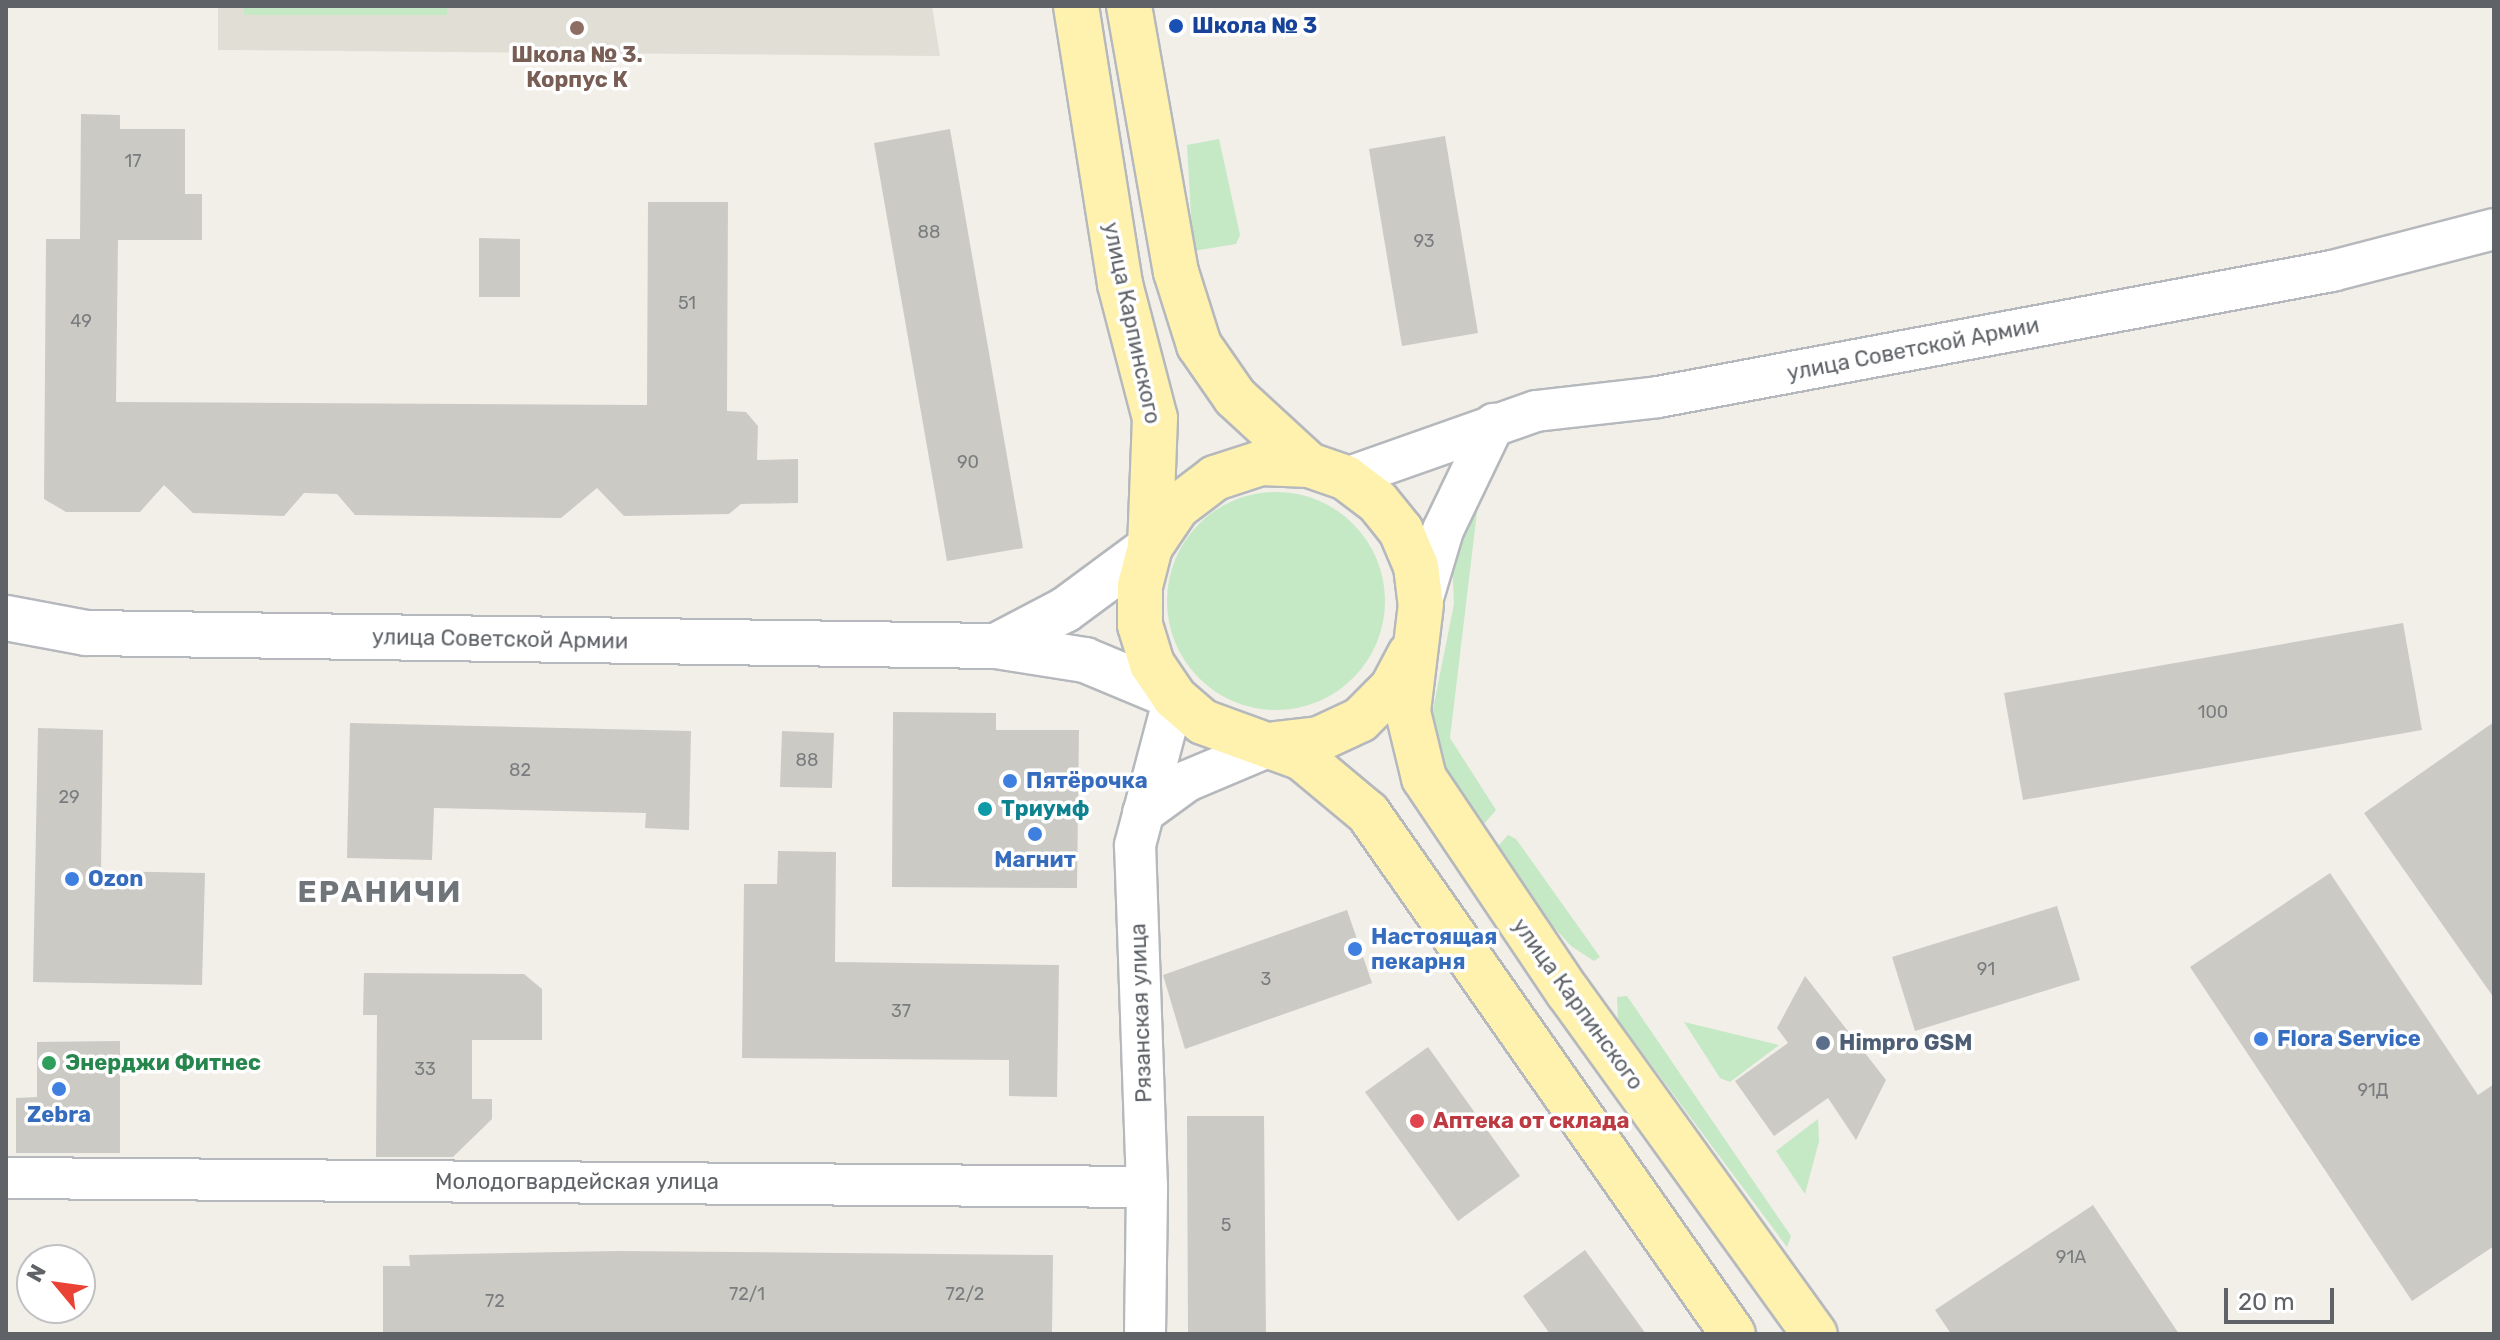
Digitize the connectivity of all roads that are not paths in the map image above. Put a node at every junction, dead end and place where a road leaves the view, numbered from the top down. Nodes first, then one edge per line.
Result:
1 (1076, 6) edge
2 (1129, 6) edge
3 (2494, 229) edge
4 (1494, 424) junction
5 (1328, 472) junction
6 (1150, 547) junction
7 (1421, 604) junction
8 (6, 618) edge
9 (996, 646) junction
10 (1413, 648) junction
11 (1174, 697) junction
12 (1275, 744) junction
13 (1143, 813) junction
14 (6, 1178) edge
15 (1147, 1187) junction
16 (1145, 1334) edge
17 (1733, 1334) edge
18 (1815, 1334) edge

1 - 6 main road, улица Карпинского
2 - 5 main road, улица Карпинского
3 - 4 street, улица Советской Армии
4 - 5 street, улица Советской Армии
4 - 7 street
5 - 6 main road, улица Карпинского
5 - 7 main road, улица Карпинского
6 - 9 street
6 - 11 main road, улица Карпинского
7 - 10 main road, улица Карпинского
8 - 9 street, улица Советской Армии
9 - 11 street, улица Советской Армии
10 - 12 main road, улица Карпинского
10 - 18 main road, улица Карпинского
11 - 12 main road, улица Карпинского
11 - 13 street, Рязанская улица
12 - 13 street
12 - 17 main road, улица Карпинского
13 - 15 street, Рязанская улица
14 - 15 street, Молодогвардейская улица
15 - 16 street, Рязанская улица

